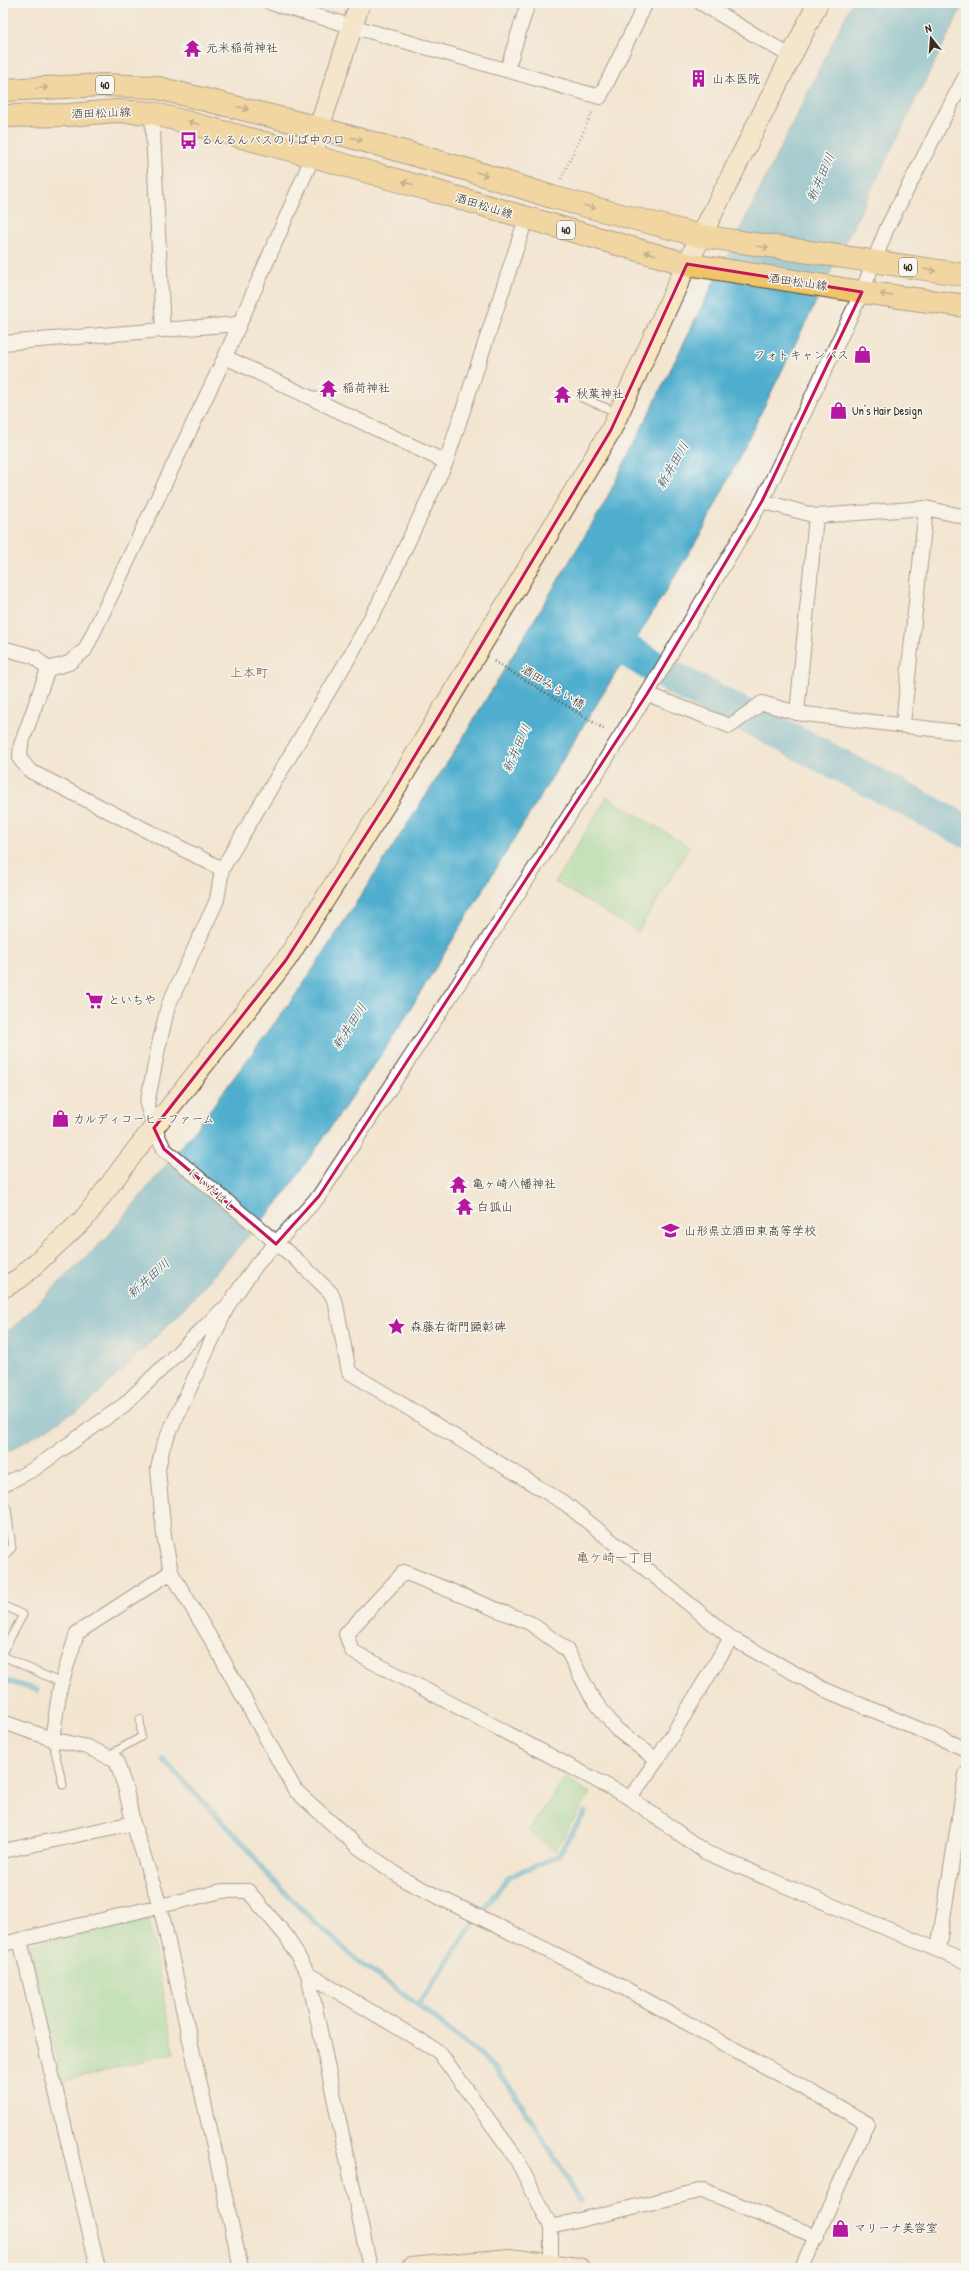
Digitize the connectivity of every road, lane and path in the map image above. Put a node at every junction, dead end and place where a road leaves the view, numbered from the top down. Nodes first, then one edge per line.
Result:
1 (271, 3) edge
2 (360, 3) edge
3 (528, 3) edge
4 (646, 3) edge
5 (702, 3) edge
6 (818, 3) edge
7 (352, 26) junction
8 (792, 57) junction
9 (507, 70) junction
10 (966, 75) edge
11 (3, 90) edge
12 (600, 97) junction
13 (152, 113) junction
14 (3, 116) edge
15 (319, 128) junction
16 (313, 156) junction
17 (552, 197) junction
18 (526, 219) junction
19 (701, 236) junction
20 (874, 262) junction
21 (687, 264) junction
22 (966, 275) edge
23 (862, 292) junction
24 (966, 306) edge
25 (237, 324) junction
26 (163, 330) junction
27 (3, 343) edge
28 (225, 356) junction
29 (582, 398) dead end
30 (619, 413) junction
31 (446, 462) junction
32 (762, 501) junction
33 (926, 508) junction
34 (816, 516) junction
35 (966, 517) edge
36 (3, 648) edge
37 (479, 652) junction
38 (48, 669) junction
39 (647, 694) junction
40 (798, 713) junction
41 (903, 724) junction
42 (966, 733) edge
43 (618, 738) junction
44 (222, 869) junction
45 (154, 1128) junction
46 (276, 1244) junction
47 (3, 1288) edge
48 (228, 1305) junction
49 (3, 1485) edge
50 (6, 1508) dead end
51 (3, 1557) edge
52 (171, 1572) junction
53 (3, 1605) edge
54 (731, 1638) junction
55 (3, 1651) edge
56 (3, 1656) edge
57 (61, 1685) junction
58 (140, 1719) dead end
59 (3, 1722) edge
60 (52, 1739) junction
61 (966, 1749) edge
62 (107, 1756) junction
63 (657, 1760) junction
64 (966, 1774) edge
65 (62, 1785) dead end
66 (630, 1798) junction
67 (133, 1823) junction
68 (3, 1851) edge
69 (160, 1906) junction
70 (20, 1940) junction
71 (3, 1944) edge
72 (938, 1950) junction
73 (966, 1962) edge
74 (308, 1974) junction
75 (551, 2227) junction
76 (817, 2237) junction
77 (551, 2263) junction
78 (510, 2264) edge
79 (98, 2268) edge
80 (240, 2268) edge
81 (370, 2268) edge
82 (410, 2268) edge
83 (579, 2268) edge
84 (802, 2268) edge

1 - 7 street
2 - 7 street
3 - 9 street
4 - 12 street
5 - 8 street
6 - 8 street
7 - 9 street
7 - 15 street
8 - 19 street
9 - 12 street
10 - 20 street
11 -> 15 main road, 40
12 - 17 path
13 - 14 main road, 酒田松山線 / 40
16 -> 13 main road, 酒田松山線 / 40
13 - 26 street
15 - 16 street
15 -> 17 main road, 40
18 -> 16 main road, 酒田松山線 / 40
16 - 25 street
17 -> 19 main road, 40
21 -> 18 main road, 酒田松山線 / 40
18 - 31 street
19 -> 20 main road, 40
19 - 21 street
20 -> 22 main road, 40
20 - 23 street
21 - 23 main road, 酒田松山線 / 40
21 - 30 street
24 -> 23 main road, 酒田松山線 / 40
23 - 32 street
25 - 26 street
25 - 28 street
26 - 27 street
28 - 31 street
28 - 38 street
29 - 30 lane
30 - 37 street
31 - 44 street
32 - 34 street
32 - 39 street
33 - 34 street
33 - 35 street
33 - 41 street
34 - 40 street
36 - 38 street
37 - 43 path, 酒田みらい橋
37 - 45 street
38 - 44 street
39 - 40 street
39 - 43 street
40 - 41 street
41 - 42 street
43 - 46 street
44 - 45 street
45 - 46 street, にいだはし
45 - 47 street
46 - 48 street
46 - 54 street, にいだはし
48 - 49 street
48 - 52 street
50 - 51 lane
52 - 57 street
52 - 76 street
53 - 55 lane
54 - 61 street, にいだはし
54 - 63 street
56 - 57 lane
57 - 60 street
58 - 62 lane
59 - 60 street
60 - 62 street
60 - 65 lane
62 - 67 street
63 - 66 street
63 - 66 street
64 - 72 street
66 - 72 street
67 - 68 street
67 - 69 street
69 - 70 street
69 - 74 street
69 - 80 street
70 - 71 street
70 - 79 street
72 - 73 street
74 - 75 street
74 - 81 street
75 - 76 street
75 - 77 street
76 - 84 street
77 - 78 street
77 - 83 street
78 - 82 street

